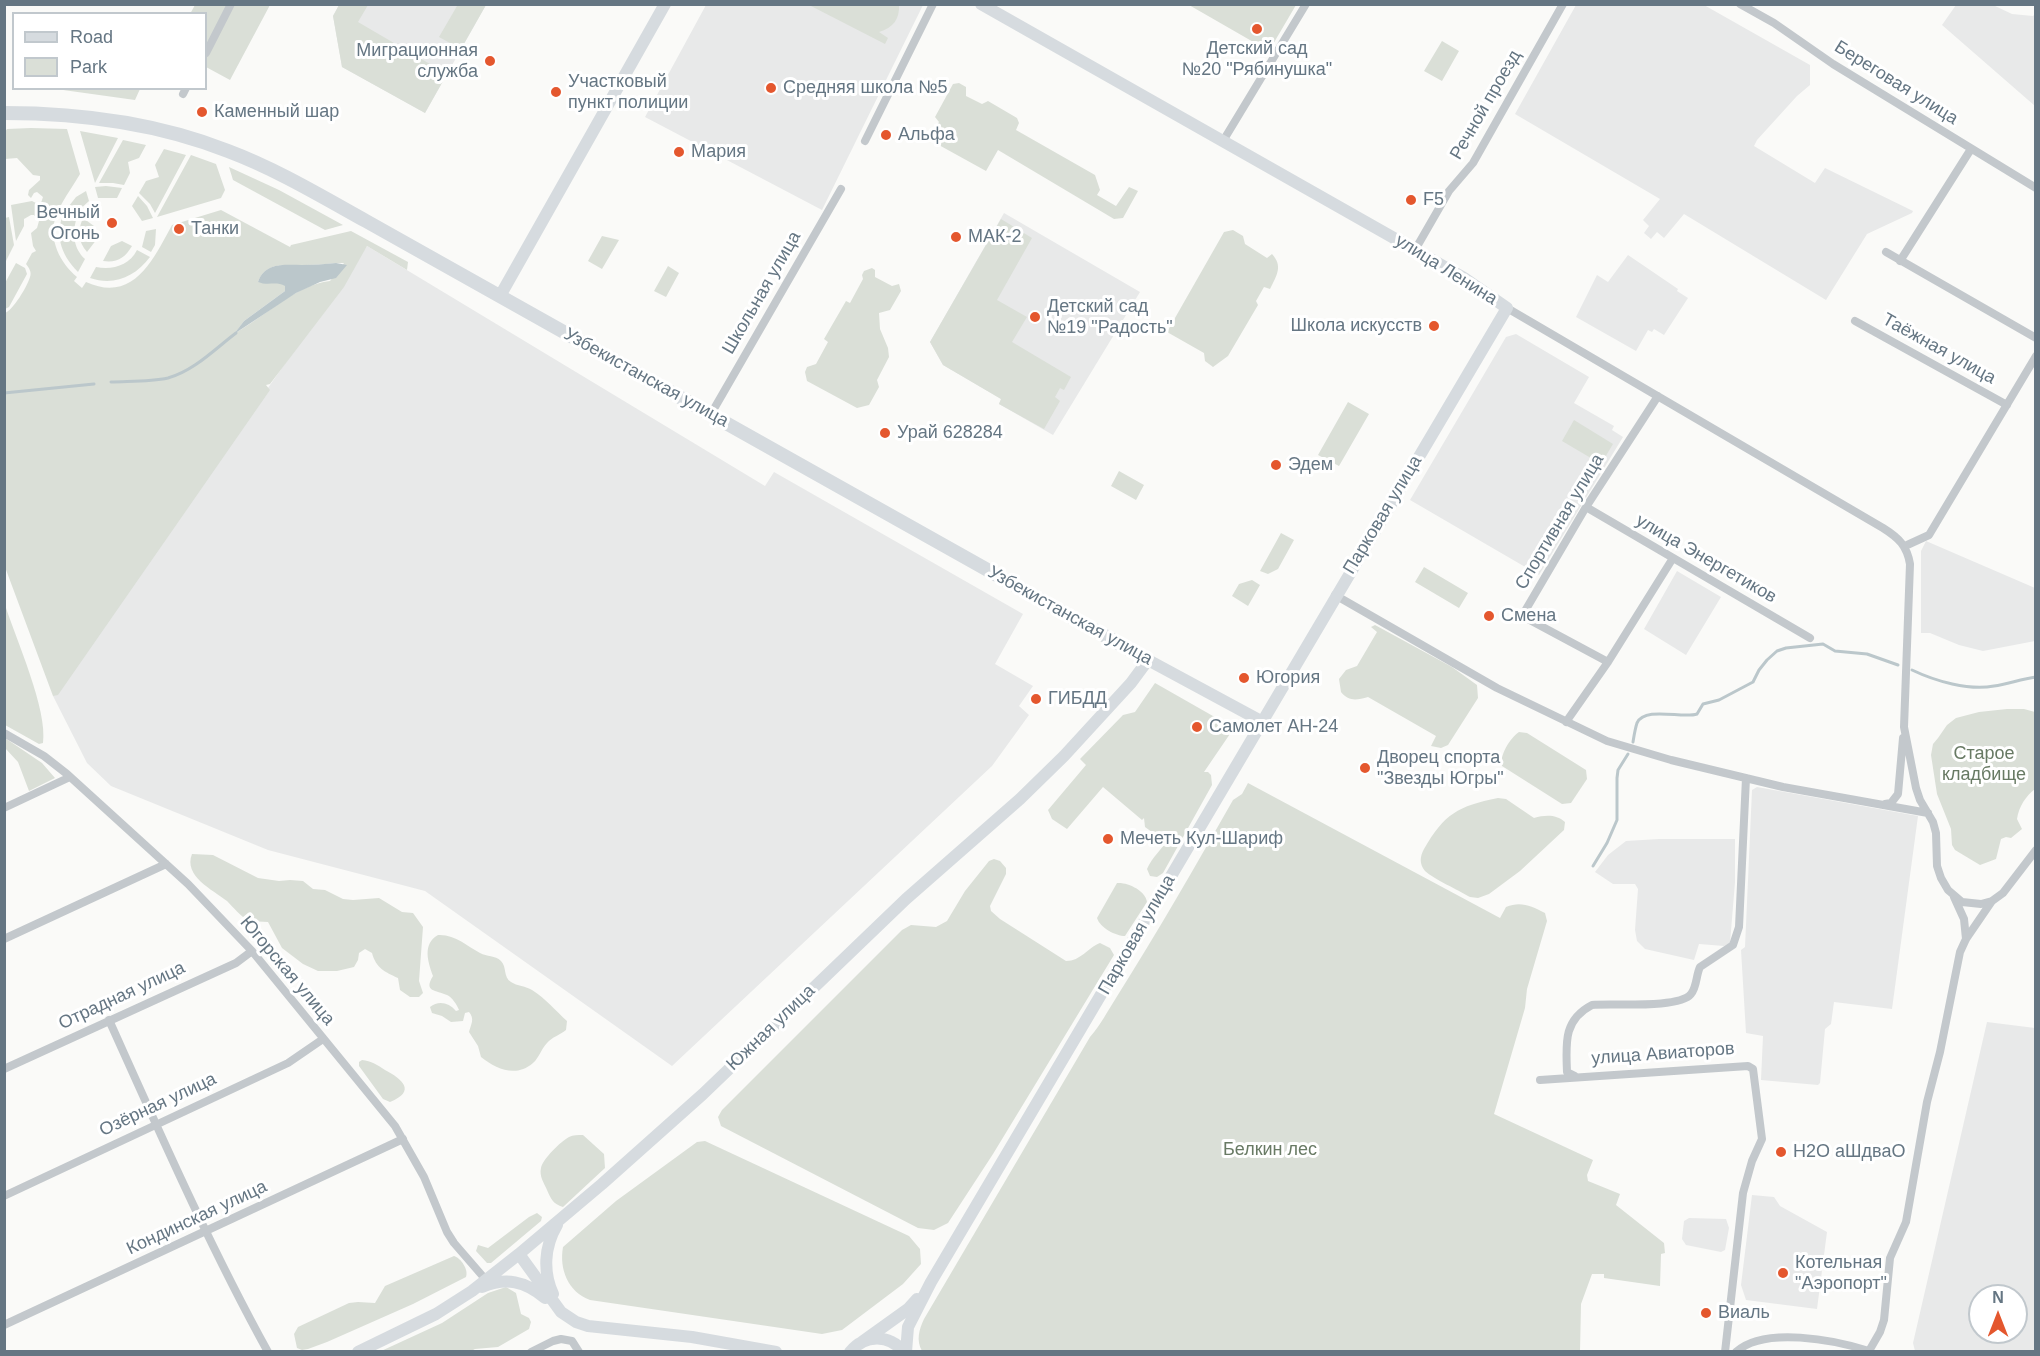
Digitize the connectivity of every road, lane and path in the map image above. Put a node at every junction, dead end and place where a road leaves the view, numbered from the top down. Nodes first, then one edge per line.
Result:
1 (231, 4) edge
2 (664, 4) edge
3 (933, 4) edge
4 (981, 4) edge
5 (1306, 4) edge
6 (1563, 4) edge
7 (1740, 4) edge
8 (207, 51) edge
9 (4, 113) edge
10 (865, 141) dead end
11 (1223, 141) junction
12 (1971, 149) junction
13 (2036, 188) edge
14 (841, 189) dead end
15 (1415, 250) junction
16 (1886, 252) dead end
17 (1900, 261) junction
18 (500, 296) junction
19 (1507, 308) junction
20 (1855, 321) dead end
21 (2036, 338) edge
22 (2036, 356) edge
23 (1658, 396) junction
24 (2007, 405) junction
25 (711, 414) junction
26 (1586, 507) junction
27 (1905, 546) junction
28 (1673, 558) junction
29 (1335, 595) junction
30 (1809, 638) dead end
31 (1148, 660) junction
32 (1608, 662) junction
33 (1262, 721) junction
34 (1566, 722) junction
35 (1904, 727) junction
36 (4, 733) edge
37 (70, 777) junction
38 (1746, 778) junction
39 (1881, 805) junction
40 (4, 808) edge
41 (1928, 813) junction
42 (2036, 850) edge
43 (166, 864) junction
44 (1954, 896) junction
45 (1992, 901) junction
46 (4, 939) edge
47 (1966, 939) junction
48 (252, 951) junction
49 (109, 1020) junction
50 (323, 1039) junction
51 (4, 1069) edge
52 (1576, 1077) junction
53 (1540, 1080) dead end
54 (156, 1124) junction
55 (404, 1139) junction
56 (4, 1196) edge
57 (561, 1218) junction
58 (207, 1232) junction
59 (519, 1254) junction
60 (486, 1280) junction
61 (931, 1282) junction
62 (472, 1291) junction
63 (561, 1312) junction
64 (4, 1325) edge
65 (853, 1348) edge
66 (268, 1352) edge
67 (358, 1352) edge
68 (531, 1352) edge
69 (579, 1352) edge
70 (776, 1352) edge
71 (905, 1352) edge
72 (1725, 1352) edge
73 (1736, 1352) edge

1 - 8 street
2 - 18 main road
3 - 10 street
4 - 11 main road, улица Ленина
5 - 11 street
6 - 15 street, Речной проезд
7 - 12 street, Береговая улица
9 - 18 main road, Узбекистанская улица
11 - 15 main road, улица Ленина
12 - 13 street, Береговая улица
12 - 17 street
14 - 25 street, Школьная улица
15 - 19 main road, улица Ленина
16 - 17 street
17 - 21 street
18 - 25 main road, Узбекистанская улица
19 - 23 street, улица Ленина
19 - 29 main road, Парковая улица
20 - 24 street, Таёжная улица
22 - 24 street
23 - 26 street, Спортивная улица
23 - 27 street, улица Ленина
24 - 27 street
25 - 31 main road, Узбекистанская улица
26 - 28 street, улица Энергетиков
26 - 32 street, Спортивная улица
27 - 35 street
28 - 30 street, улица Энергетиков
28 - 32 street
29 - 33 main road, Парковая улица
29 - 34 street
31 - 33 main road, Узбекистанская улица
31 - 57 main road, Южная улица
32 - 34 street
33 - 61 main road, Парковая улица
34 - 38 street
35 - 39 street
35 - 41 street
36 - 37 street, Югорская улица
37 - 40 street
37 - 43 street, Югорская улица
38 - 39 street
38 - 52 street
39 - 41 street
41 - 44 street
42 - 45 street
43 - 46 street
43 - 48 street, Югорская улица
44 - 45 street
44 - 47 street
45 - 47 street
47 - 73 street
48 - 49 street, Отрадная улица
48 - 50 street, Югорская улица
49 - 51 street, Отрадная улица
49 - 54 street
50 - 54 street, Озёрная улица
50 - 55 street, Югорская улица
52 - 53 street, улица Авиаторов
52 - 72 street, улица Авиаторов
54 - 56 street, Озёрная улица
54 - 58 street
55 - 58 street, Кондинская улица
55 - 60 street, Югорская улица
57 - 59 main road, Южная улица
57 - 63 main road
58 - 64 street, Кондинская улица
58 - 66 street
59 - 60 main road, Южная улица
59 - 63 main road
60 - 62 main road, Южная улица
61 - 65 main road, Парковая улица
61 - 71 main road, Парковая улица
62 - 63 main road
62 - 67 main road, Южная улица
63 - 70 main road
65 - 71 main road
68 - 69 street

